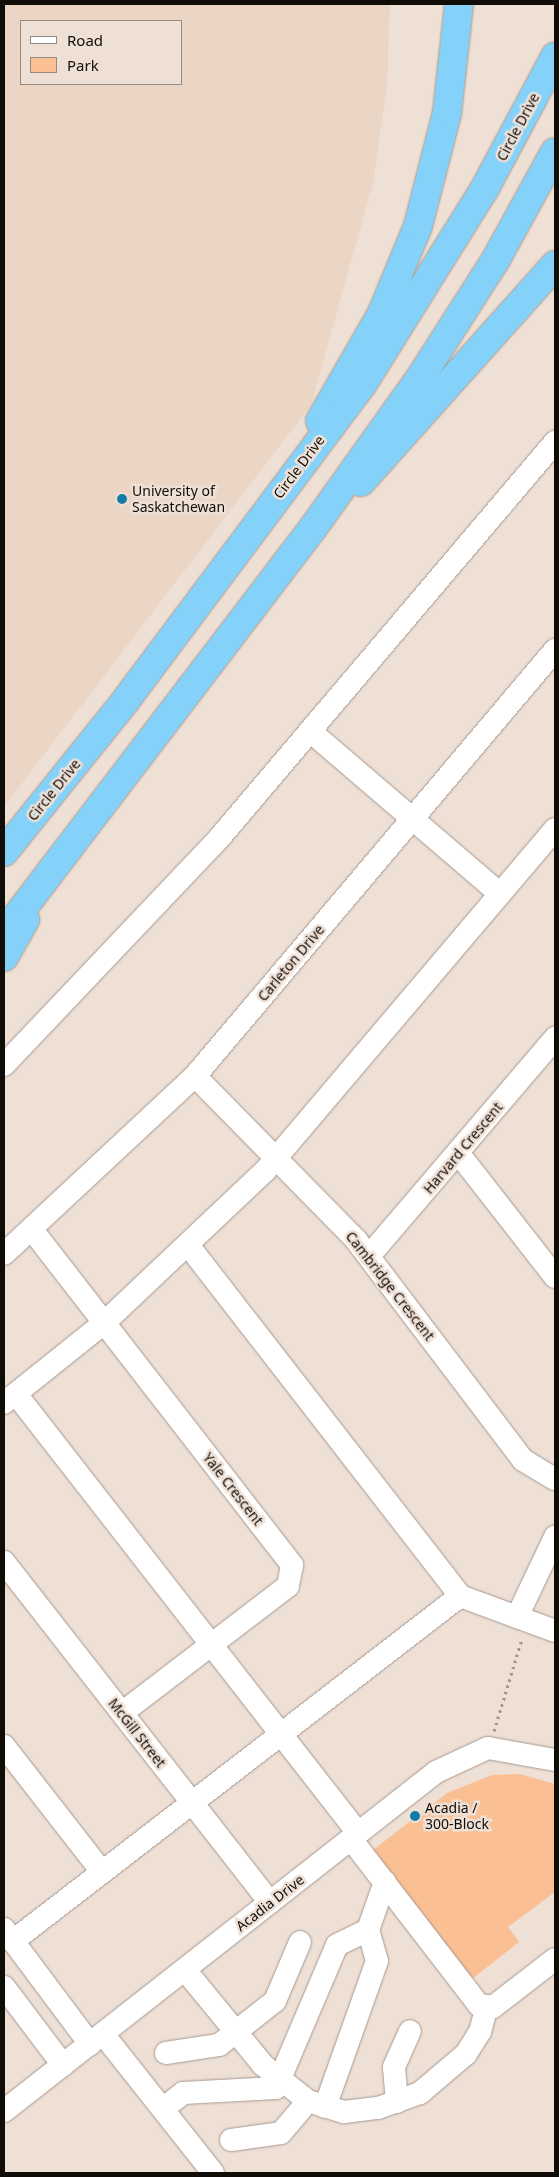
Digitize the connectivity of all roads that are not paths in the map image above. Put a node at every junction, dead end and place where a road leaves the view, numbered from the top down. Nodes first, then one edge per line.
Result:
1 (459, 4) edge
2 (555, 57) edge
3 (555, 152) edge
4 (555, 265) edge
5 (555, 442) edge
6 (305, 458) junction
7 (313, 528) junction
8 (555, 650) edge
9 (310, 731) junction
10 (412, 820) junction
11 (555, 829) edge
12 (4, 852) edge
13 (500, 894) junction
14 (26, 906) junction
15 (4, 933) edge
16 (4, 957) edge
17 (555, 1038) edge
18 (4, 1065) edge
19 (195, 1076) junction
20 (459, 1154) junction
21 (276, 1160) junction
22 (33, 1231) junction
23 (188, 1245) junction
24 (4, 1254) edge
25 (370, 1256) junction
26 (551, 1265) edge
27 (104, 1323) junction
28 (10, 1399) edge
29 (555, 1479) edge
30 (555, 1537) edge
31 (4, 1562) edge
32 (460, 1596) junction
33 (517, 1617) junction
34 (555, 1631) edge
35 (210, 1645) junction
36 (122, 1713) junction
37 (280, 1734) junction
38 (4, 1746) edge
39 (555, 1760) edge
40 (191, 1802) junction
41 (355, 1836) junction
42 (102, 1872) junction
43 (385, 1882) junction
44 (270, 1903) junction
45 (368, 1930) junction
46 (8, 1935) edge
47 (300, 1942) dead end
48 (555, 1959) edge
49 (186, 1970) junction
50 (4, 1988) edge
51 (487, 2006) junction
52 (410, 2030) dead end
53 (238, 2031) junction
54 (97, 2039) junction
55 (166, 2054) dead end
56 (63, 2065) junction
57 (281, 2078) junction
58 (397, 2102) junction
59 (317, 2104) junction
60 (164, 2108) junction
61 (4, 2111) edge
62 (231, 2140) dead end
63 (213, 2173) edge

1 - 6 highway
2 - 6 highway, Circle Drive
3 - 7 highway
4 - 7 highway
5 - 9 street
6 - 12 highway, Circle Drive
7 - 14 highway
8 - 10 street, Carleton Drive
9 - 10 street
9 - 18 street
10 - 13 street
10 - 19 street, Carleton Drive
11 - 13 street
13 - 21 street
14 - 15 highway
14 - 16 highway
17 - 20 street, Harvard Crescent
19 - 21 street, Cambridge Crescent
19 - 22 street, Carleton Drive
20 - 25 street, Harvard Crescent
20 - 26 street
21 - 23 street
21 - 25 street, Cambridge Crescent
22 - 24 street, Carleton Drive
22 - 27 street, Yale Crescent
23 - 27 street
23 - 32 street
25 - 29 street, Cambridge Crescent
27 - 28 street
27 - 35 street, Yale Crescent
28 - 35 street
30 - 33 street
31 - 36 street, McGill Street
32 - 33 street
32 - 37 street
33 - 34 street
35 - 36 street, Yale Crescent
35 - 37 street
36 - 40 street, McGill Street
37 - 40 street
37 - 41 street
38 - 42 street
39 - 41 street, Acadia Drive
40 - 42 street
40 - 44 street, McGill Street
41 - 43 street
41 - 44 street, Acadia Drive
42 - 46 street
43 - 45 street
43 - 51 street
44 - 49 street, Acadia Drive
45 - 57 street
45 - 59 street
46 - 54 street
47 - 53 street
48 - 51 street
49 - 53 street
49 - 54 street, Acadia Drive
50 - 56 street
51 - 58 street
52 - 58 street
53 - 55 street
53 - 57 street
54 - 56 street, Acadia Drive
54 - 60 street
56 - 61 street, Acadia Drive
57 - 59 street
57 - 60 street
58 - 59 street
59 - 62 street
60 - 63 street

